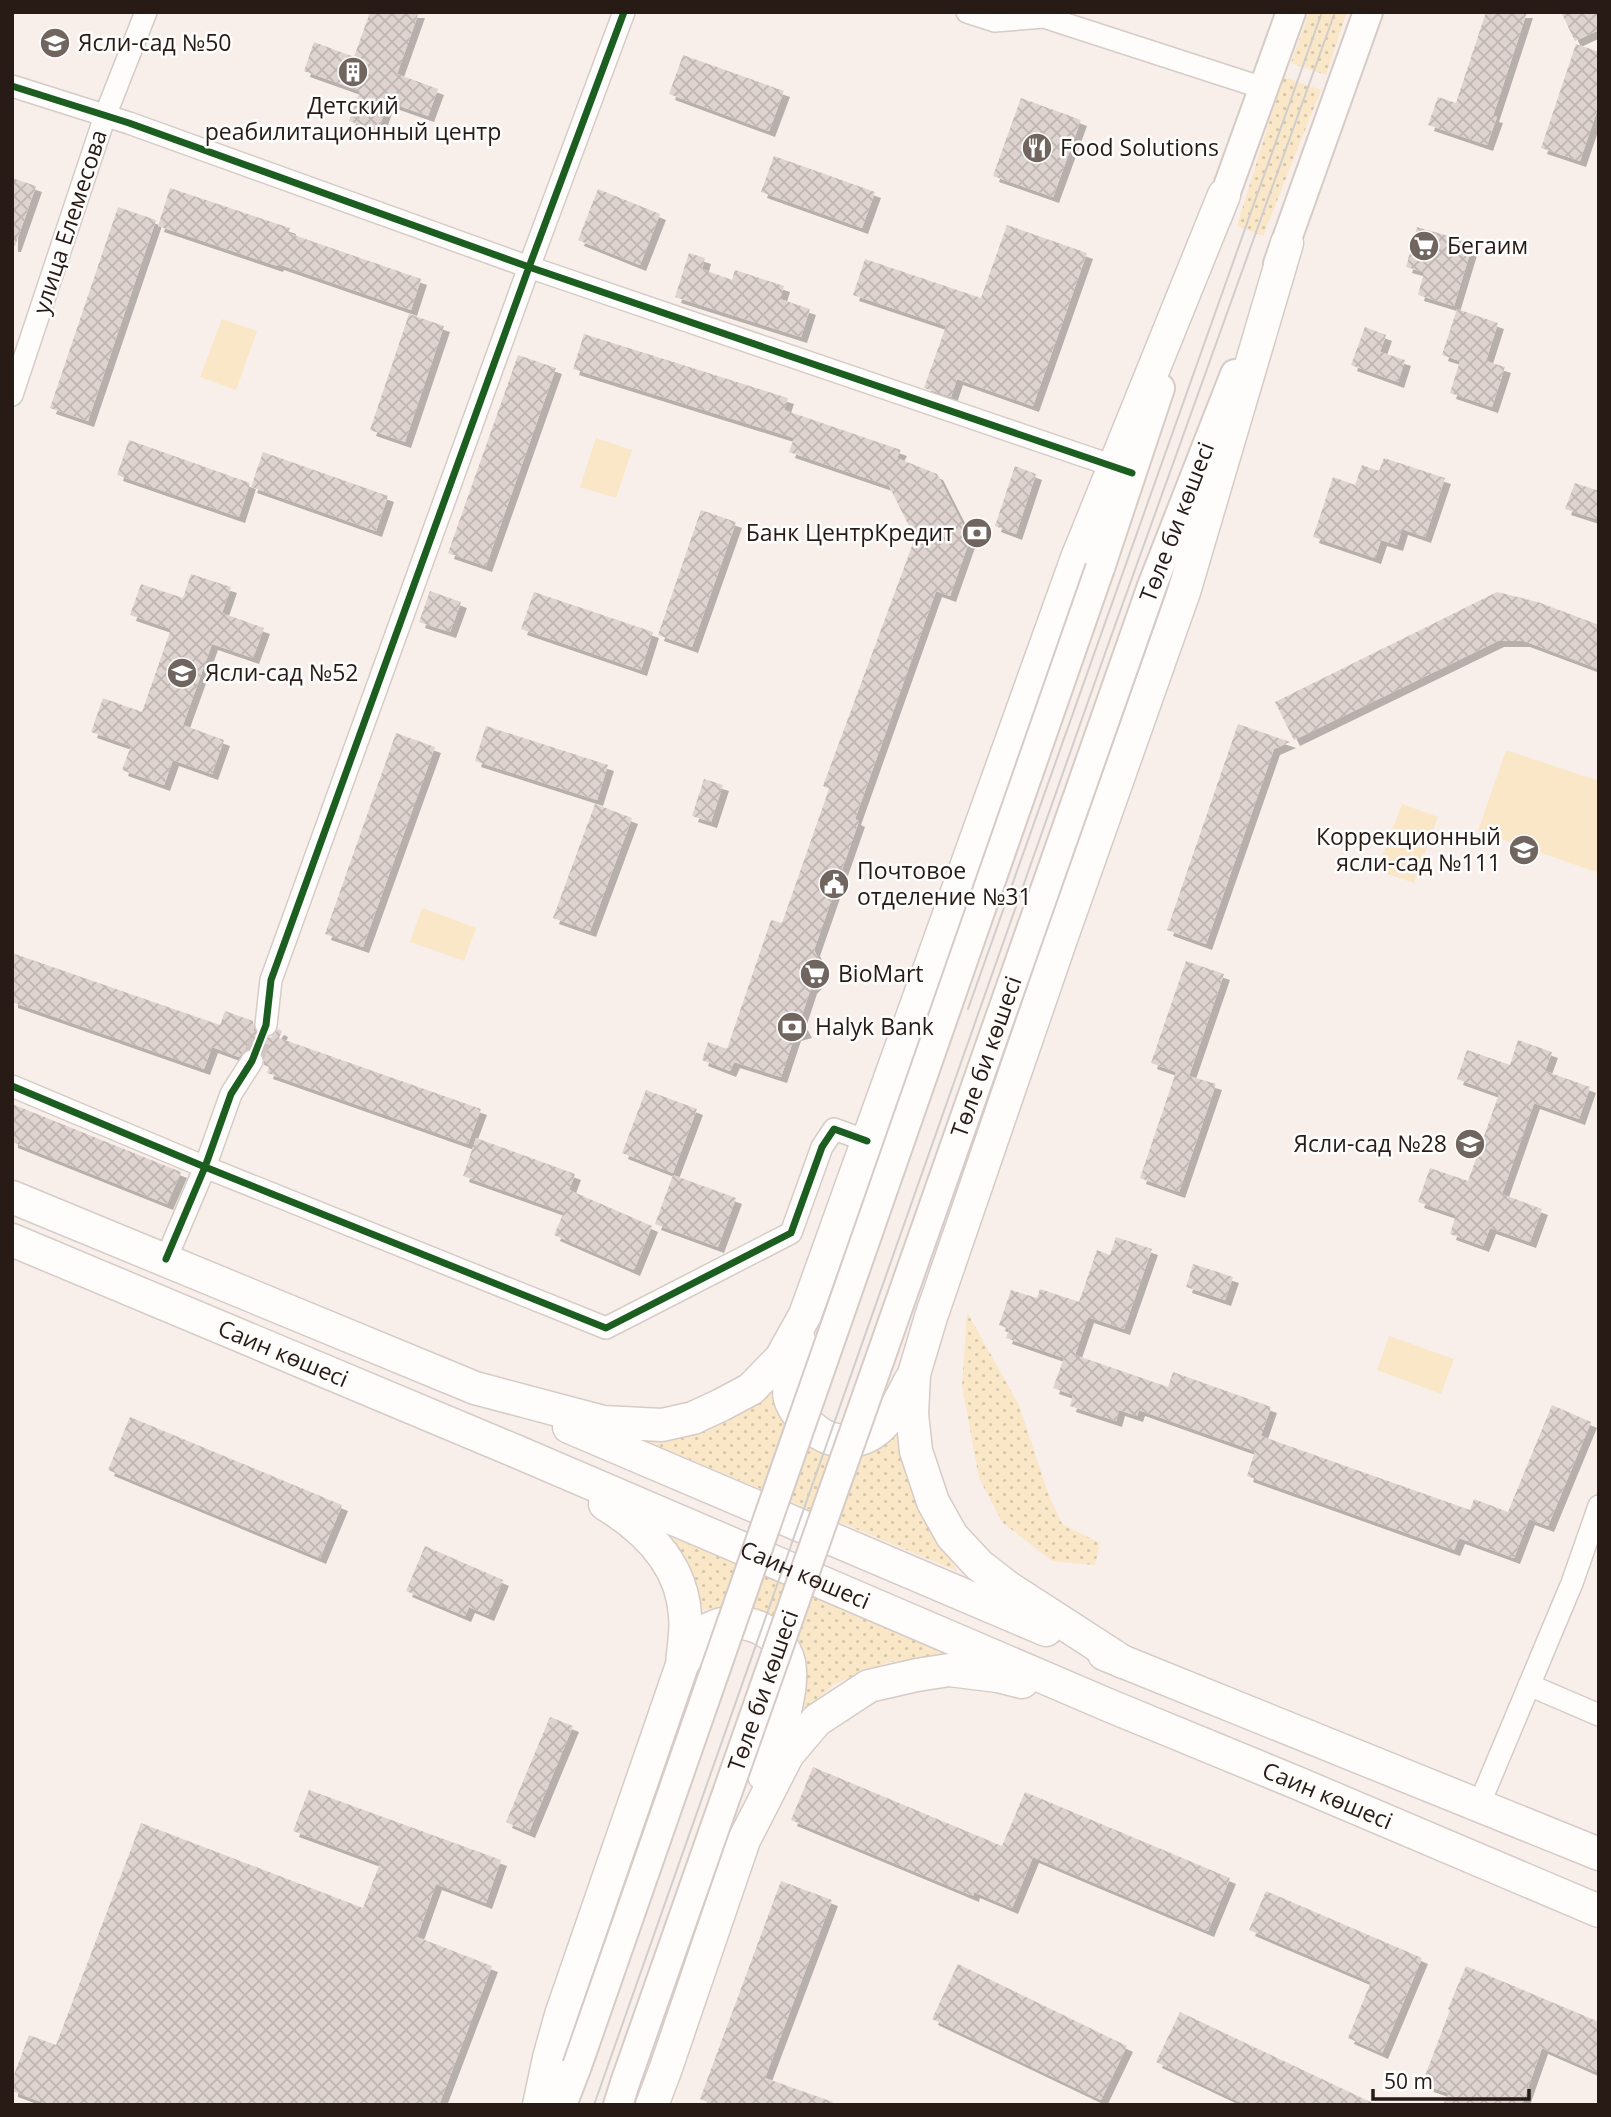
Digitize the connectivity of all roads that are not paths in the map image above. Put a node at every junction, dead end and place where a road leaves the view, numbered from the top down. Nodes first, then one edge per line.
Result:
1 (146, 12) edge
2 (624, 12) edge
3 (967, 12) edge
4 (1291, 12) edge
5 (1368, 12) edge
6 (12, 86) edge
7 (1263, 88) junction
8 (105, 116) junction
9 (1224, 195) joint
10 (1287, 243) junction
11 (529, 267) junction
12 (12, 394) edge
13 (1123, 470) junction
14 (266, 1025) tunnel mouth
15 (253, 1061) tunnel mouth
16 (12, 1086) edge
17 (867, 1141) junction
18 (205, 1167) junction
19 (12, 1195) edge
20 (12, 1240) edge
21 (166, 1259) junction
22 (805, 1315) junction
23 (914, 1374) junction
24 (475, 1388) junction
25 (513, 1450) junction
26 (1599, 1506) edge
27 (1123, 1662) junction
28 (682, 1665) junction
29 (1529, 1685) junction
30 (1108, 1705) junction
31 (1599, 1715) edge
32 (1479, 1805) junction
33 (744, 1840) junction
34 (1599, 1854) edge
35 (1599, 1911) edge
36 (622, 2094) edge
37 (539, 2105) edge
38 (562, 2105) edge
39 (652, 2105) edge

1 - 8 street, улица Елемесова
2 - 11 street
3 - 7 street
4 - 7 main road
5 - 10 main road, Төле би көшесі
6 - 8 street
7 - 9 main road
8 - 11 street
8 - 12 street, улица Елемесова
9 - 13 main road
10 - 23 main road
10 - 36 main road, Төле би көшесі, bridge
11 - 13 street
11 - 14 street
13 - 17 main road
13 - 38 main road, bridge
15 - 18 street
16 - 18 street
17 - 18 street
17 - 22 main road
18 - 21 street
19 - 21 main road
20 - 25 main road, Саин көшесі
21 - 24 main road
22 - 23 main road
22 - 24 main road
23 - 27 main road
24 - 27 main road, Саин көшесі
25 - 28 main road
25 - 30 main road, Саин көшесі
26 - 29 street
27 - 32 main road, Саин көшесі
28 - 33 main road
28 - 37 main road
29 - 31 street
29 - 32 street
30 - 33 main road
30 - 35 main road, Саин көшесі
32 - 34 main road, Саин көшесі
33 - 39 main road

